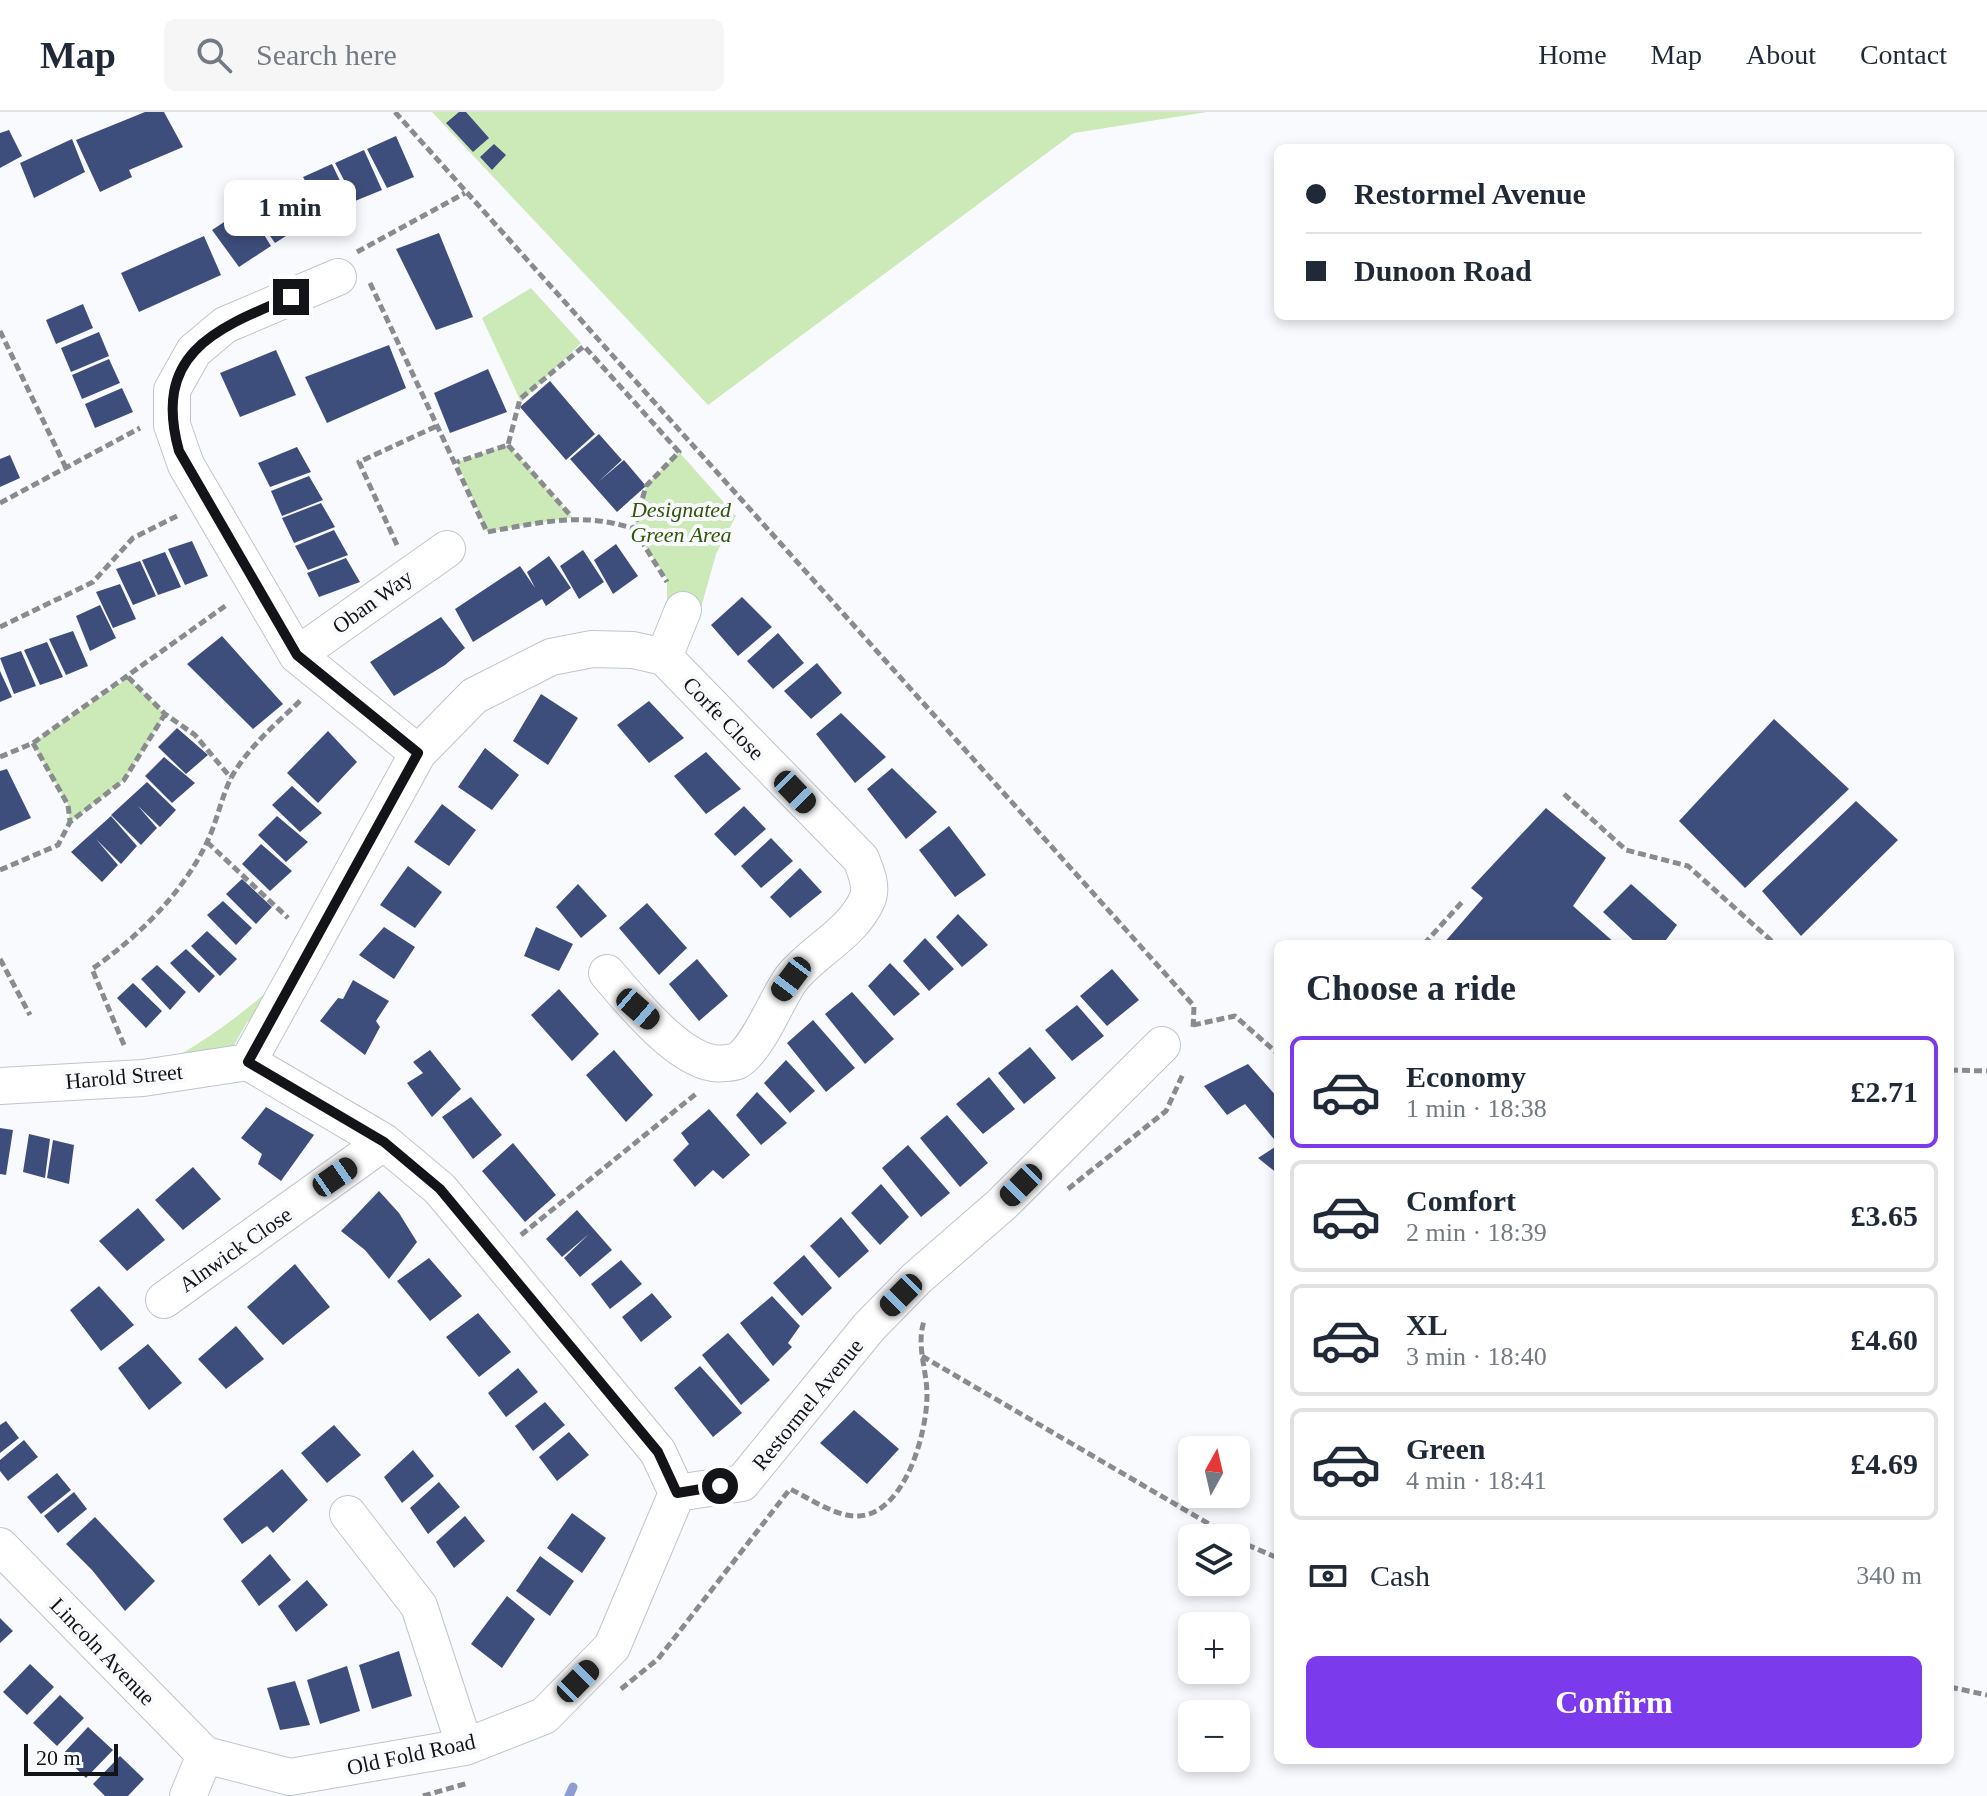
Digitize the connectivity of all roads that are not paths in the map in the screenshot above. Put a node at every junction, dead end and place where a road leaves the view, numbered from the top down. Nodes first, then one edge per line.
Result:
1 (357, 273) road end
2 (447, 549) dead end
3 (683, 610) road end
4 (664, 657) junction
5 (311, 666) junction
6 (418, 753) junction
7 (607, 973) dead end
8 (1180, 1052) road end
9 (248, 1062) junction
10 (0, 1086) edge
11 (384, 1142) junction
12 (164, 1300) dead end
13 (677, 1493) junction
14 (348, 1514) dead end
15 (0, 1546) edge
16 (205, 1755) junction
17 (474, 1762) junction
18 (188, 1796) edge

1 - 5 street
2 - 5 street, Oban Way
3 - 4 street
4 - 6 street
4 - 7 street, Corfe Close
5 - 6 street
6 - 9 street
8 - 13 street, Restormel Avenue
9 - 10 street, Harold Street
9 - 11 street
11 - 12 street, Alnwick Close
11 - 13 street
13 - 17 street, Old Fold Road
14 - 17 street
15 - 16 street, Lincoln Avenue
16 - 17 street, Old Fold Road
16 - 18 street

